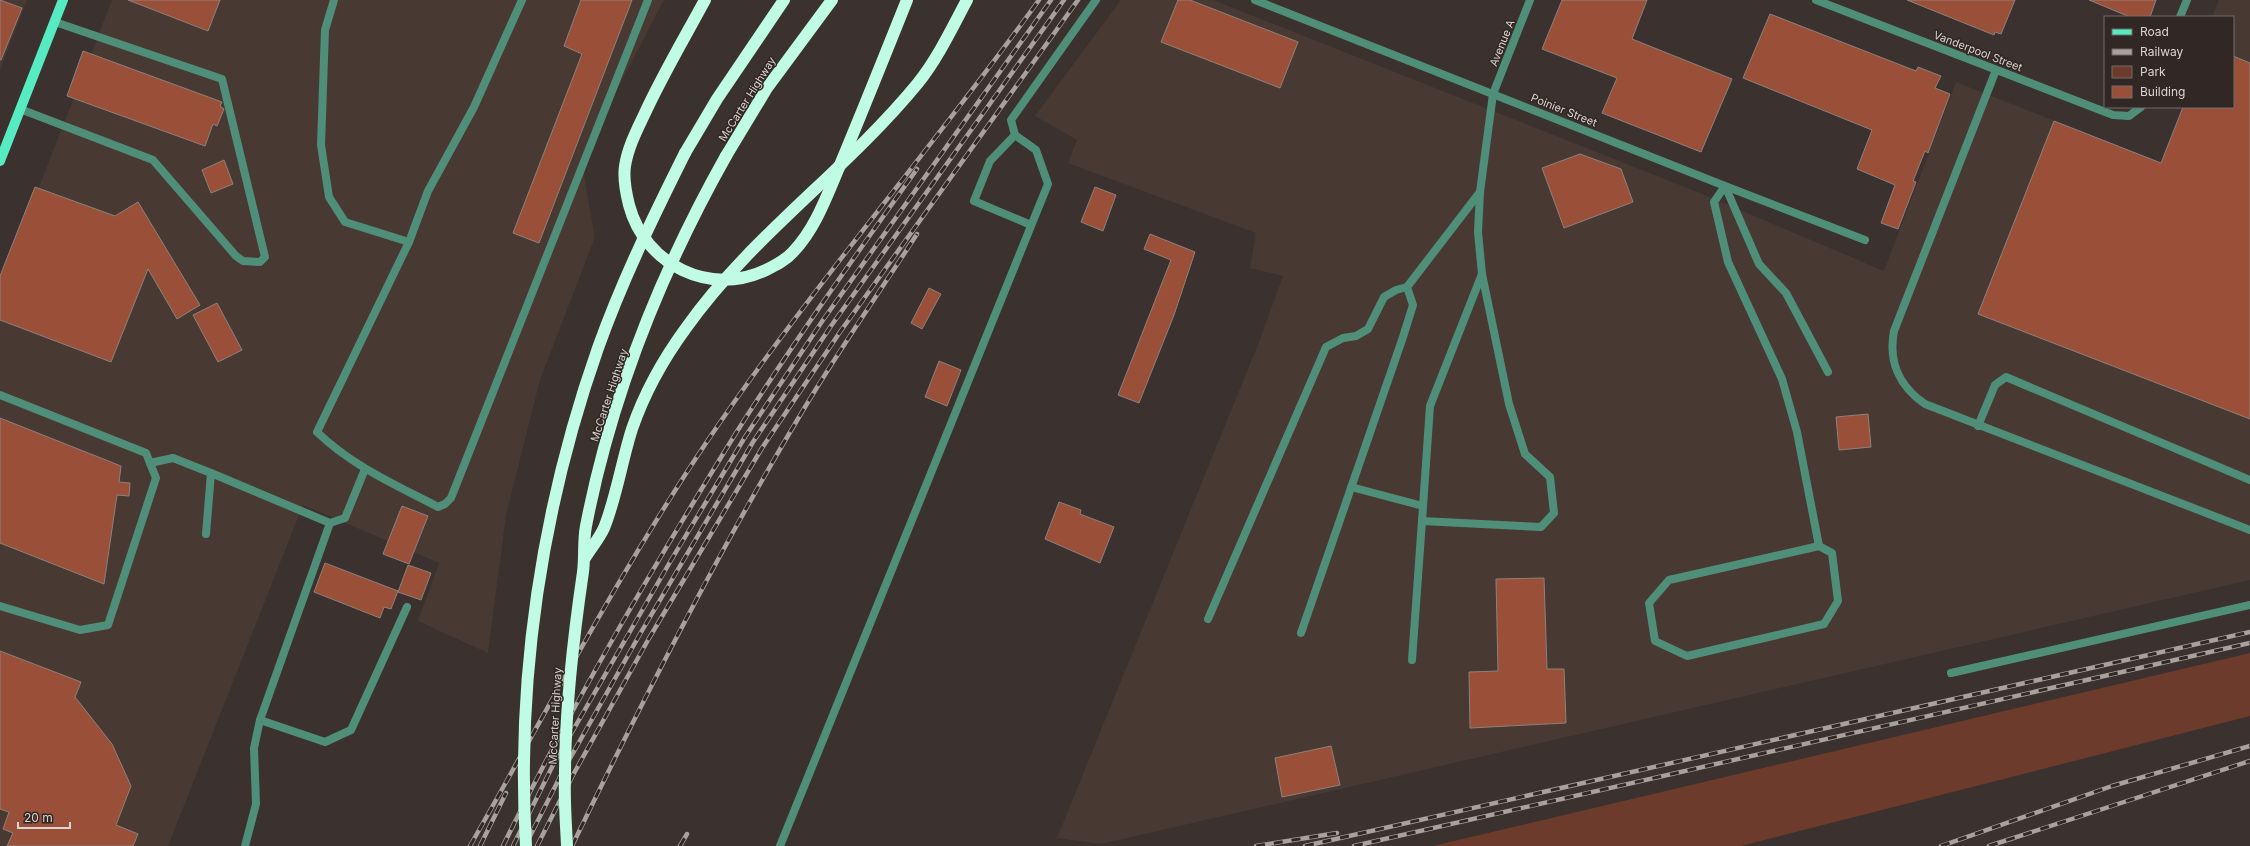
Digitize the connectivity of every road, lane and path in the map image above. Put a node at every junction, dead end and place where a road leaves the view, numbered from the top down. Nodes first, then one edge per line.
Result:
1 (63, 0) edge
2 (334, 0) edge
3 (522, 0) edge
4 (648, 0) edge
5 (705, 0) edge
6 (784, 0) edge
7 (832, 0) edge
8 (908, 0) edge
9 (967, 0) edge
10 (1096, 0) edge
11 (1255, 0) edge
12 (1530, 0) edge
13 (1816, 0) edge
14 (2186, 0) edge
15 (2180, 16) edge
16 (55, 22) junction
17 (1996, 70) junction
18 (1493, 94) junction
19 (2140, 108) edge
20 (20, 109) junction
21 (1015, 135) junction
22 (0, 161) edge
23 (1725, 186) junction
24 (1480, 192) junction
25 (1031, 225) junction
26 (1865, 240) dead end
27 (409, 242) junction
28 (1482, 274) junction
29 (1407, 287) junction
30 (1828, 372) dead end
31 (0, 395) edge
32 (1978, 426) junction
33 (150, 463) junction
34 (365, 469) junction
35 (211, 473) junction
36 (2250, 480) edge
37 (1351, 487) junction
38 (1424, 506) junction
39 (1422, 521) junction
40 (330, 523) junction
41 (2250, 530) edge
42 (206, 534) dead end
43 (1819, 546) junction
44 (584, 558) junction
45 (2250, 605) edge
46 (0, 606) edge
47 (407, 607) dead end
48 (1208, 619) dead end
49 (1301, 633) dead end
50 (1412, 660) dead end
51 (1951, 673) dead end
52 (260, 720) junction
53 (245, 846) edge
54 (526, 846) edge
55 (567, 846) edge
56 (780, 846) edge

1 - 16 main road
2 - 27 street
3 - 27 street
4 - 34 street
5 - 8 highway
6 - 54 highway, bridge
7 - 44 highway, McCarter Highway, bridge
9 - 44 highway, bridge
10 - 21 street
11 - 18 street, Poinier Street
12 - 18 street, Avenue A
13 - 17 street, Vanderpool Street
14 - 15 street
16 - 20 main road
16 - 20 street
17 - 19 street, Vanderpool Street
17 - 32 street
18 - 23 street, Poinier Street
18 - 24 street, Avenue A
20 - 22 main road
21 - 25 street
21 - 25 street
23 - 26 street, Poinier Street
23 - 30 street
23 - 43 street
24 - 28 street, Avenue A
24 - 29 street
25 - 56 street
27 - 34 street
28 - 38 street
28 - 39 street, Avenue A
29 - 37 street
29 - 48 street
31 - 33 street
32 - 36 street
32 - 41 street
33 - 35 street
33 - 46 street
34 - 40 street
35 - 40 street
35 - 42 street
37 - 38 street
37 - 49 street
38 - 39 street
39 - 50 street
40 - 52 street
43 - 43 street
44 - 55 highway, McCarter Highway, bridge
45 - 51 street
47 - 52 street
52 - 53 street

